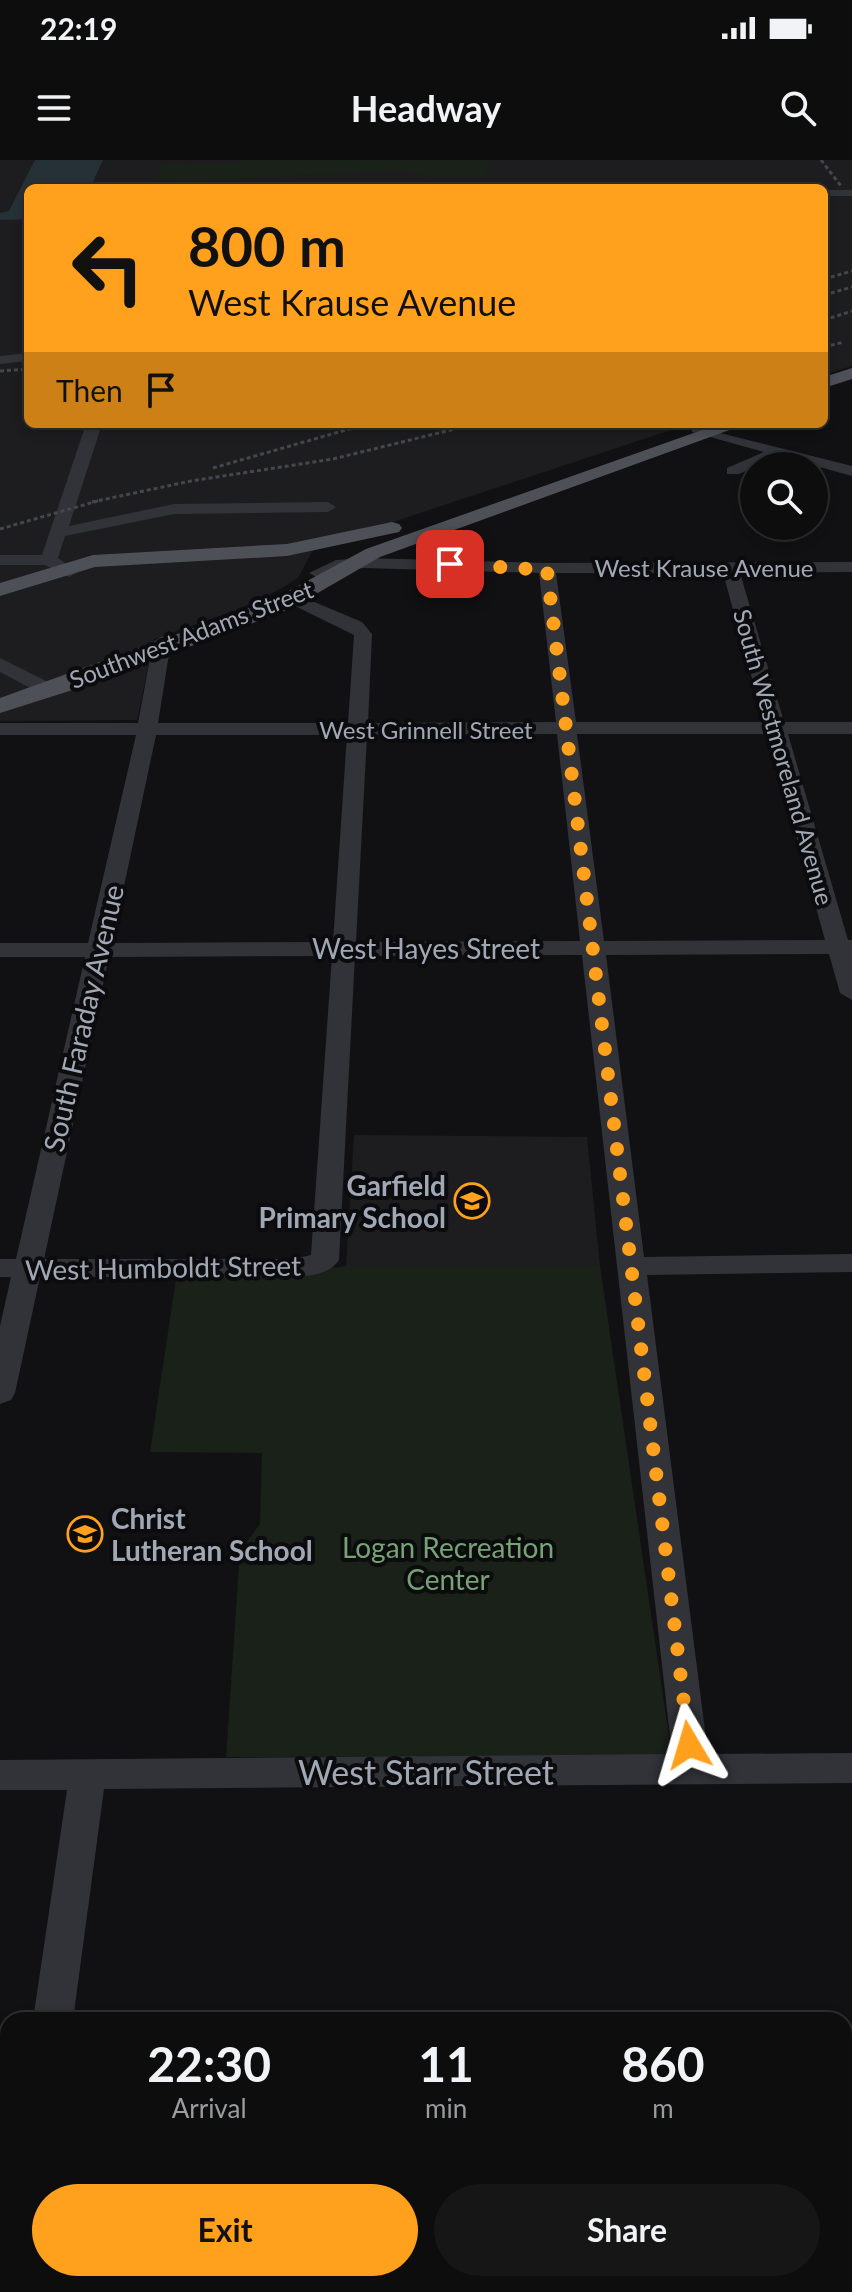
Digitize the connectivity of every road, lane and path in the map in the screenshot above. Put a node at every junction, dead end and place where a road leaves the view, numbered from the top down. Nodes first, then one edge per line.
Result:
1 (828, 193) edge
2 (852, 193) edge
3 (24, 357) edge
4 (0, 360) edge
5 (852, 373) edge
6 (828, 382) edge
7 (852, 383) edge
8 (828, 391) edge
9 (93, 428) edge
10 (706, 429) edge
11 (643, 446) junction
12 (779, 451) junction
13 (733, 471) dead end
14 (852, 471) edge
15 (563, 482) junction
16 (328, 507) dead end
17 (57, 533) junction
18 (410, 540) junction
19 (0, 560) edge
20 (280, 561) junction
21 (354, 561) junction
22 (423, 563) junction
23 (61, 567) junction
24 (852, 567) edge
25 (547, 568) junction
26 (730, 568) junction
27 (317, 573) junction
28 (0, 590) edge
29 (293, 598) junction
30 (162, 646) junction
31 (0, 664) edge
32 (47, 689) junction
33 (0, 706) edge
34 (148, 728) junction
35 (852, 728) edge
36 (0, 729) edge
37 (566, 729) junction
38 (775, 729) junction
39 (357, 730) junction
40 (593, 947) junction
41 (845, 947) edge
42 (346, 948) junction
43 (98, 949) junction
44 (0, 950) edge
45 (852, 993) edge
46 (852, 1263) edge
47 (630, 1266) junction
48 (14, 1268) edge
49 (0, 1393) edge
50 (852, 1768) edge
51 (692, 1769) junction
52 (0, 1775) edge
53 (88, 1775) junction
54 (54, 2012) edge

1 - 2 street
3 - 4 street
5 - 6 main road
7 - 8 main road
9 - 17 street
10 - 11 main road, Southwest Adams Street
10 - 12 street
10 - 15 main road, Southwest Adams Street
11 - 15 main road, Southwest Adams Street
11 - 23 main road
12 - 13 street
12 - 14 street
15 - 18 main road, Southwest Adams Street
15 - 21 main road, Southwest Adams Street
16 - 17 street
17 - 23 street
18 - 21 main road, Southwest Adams Street
18 - 22 main road
19 - 23 street
20 - 21 main road
20 - 23 main road
20 - 27 main road
21 - 22 street, West Krause Avenue
21 - 25 street
21 - 27 main road, Southwest Adams Street
21 - 29 main road, Southwest Adams Street
22 - 25 street, West Krause Avenue
23 - 28 main road
24 - 26 street, West Krause Avenue
25 - 26 street, West Krause Avenue
25 - 37 street
26 - 38 street, South Westmoreland Avenue
27 - 30 main road, Southwest Adams Street
29 - 30 main road, Southwest Adams Street
29 - 39 street
30 - 32 main road, Southwest Adams Street
30 - 34 street, South Faraday Avenue
31 - 32 street
32 - 33 main road, Southwest Adams Street
34 - 36 street, West Grinnell Street
34 - 39 street, West Grinnell Street
34 - 43 street, South Faraday Avenue
35 - 38 street, West Grinnell Street
37 - 38 street, West Grinnell Street
37 - 39 street, West Grinnell Street
37 - 40 street
38 - 41 street, South Westmoreland Avenue
39 - 42 street
40 - 41 street, West Hayes Street
40 - 42 street, West Hayes Street
40 - 47 street
41 - 45 street, South Westmoreland Avenue
42 - 43 street, West Hayes Street
42 - 48 street, West Humboldt Street
43 - 44 street, West Hayes Street
43 - 48 street, South Faraday Avenue
46 - 47 street
47 - 51 street
48 - 49 street, South Faraday Avenue
50 - 51 street, West Starr Street
51 - 53 street, West Starr Street
52 - 53 street, West Starr Street
53 - 54 street

